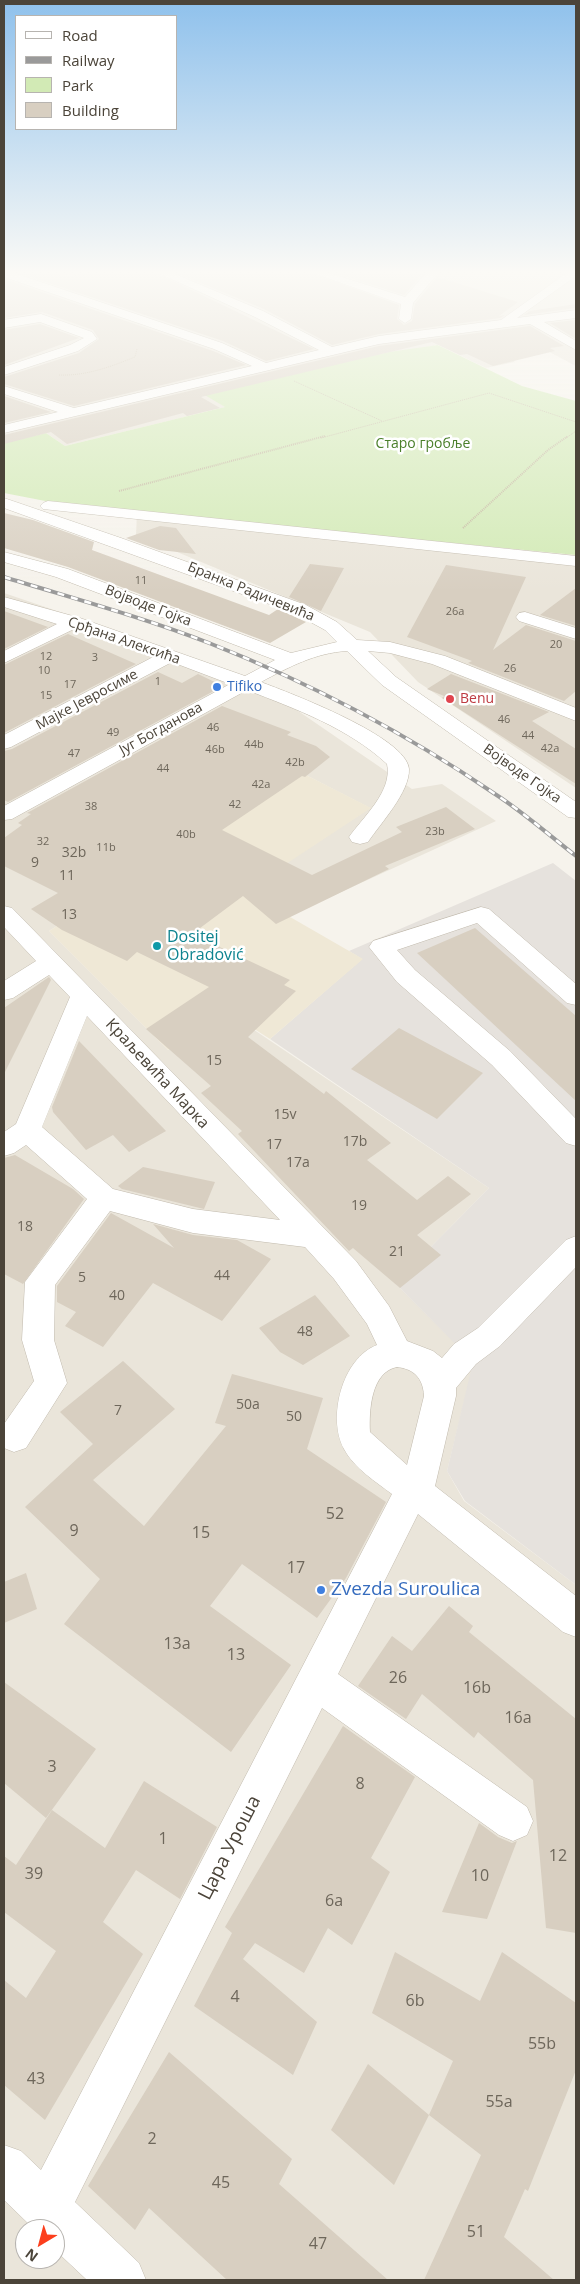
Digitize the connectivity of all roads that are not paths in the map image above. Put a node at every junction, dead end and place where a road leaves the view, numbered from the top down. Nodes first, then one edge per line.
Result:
1 (217, 379) edge
2 (4, 390) edge
3 (74, 413) junction
4 (4, 429) edge
5 (4, 502) edge
6 (4, 557) edge
7 (576, 561) edge
8 (4, 602) edge
9 (525, 617) dead end
10 (74, 622) junction
11 (576, 634) edge
12 (350, 644) junction
13 (170, 656) junction
14 (4, 658) edge
15 (290, 659) junction
16 (243, 684) junction
17 (571, 707) edge
18 (4, 743) edge
19 (576, 812) edge
20 (4, 814) edge
21 (360, 837) dead end
22 (4, 913) edge
23 (51, 962) junction
24 (4, 992) edge
25 (83, 996) junction
26 (576, 997) edge
27 (27, 1130) junction
28 (576, 1136) edge
29 (4, 1146) edge
30 (104, 1198) junction
31 (310, 1236) junction
32 (576, 1248) edge
33 (397, 1354) junction
34 (440, 1384) junction
35 (14, 1437) dead end
36 (415, 1490) junction
37 (576, 1619) edge
38 (315, 1680) junction
39 (513, 1820) dead end
40 (4, 2168) edge
41 (47, 2208) junction
42 (122, 2280) edge

1 - 3 street
2 - 3 street
3 - 4 street
5 - 7 street
5 - 12 street, Бранка Радичевића
6 - 15 street, Војводе Гојка
8 - 10 street, Срђана Алексића
9 - 11 street
10 - 13 street, Срђана Алексића
10 - 14 street
12 - 15 street, Југ Богданова
12 - 17 street
12 - 19 street, Војводе Гојка
13 - 16 street, Срђана Алексића
13 - 18 street, Мајке Јевросиме
15 - 16 street, Југ Богданова
16 - 20 street, Југ Богданова
16 - 21 street, Срђана Алексића
22 - 23 street, Краљевића Марка
23 - 24 street
23 - 25 street, Краљевића Марка
25 - 27 street
25 - 31 street, Краљевића Марка
26 - 28 street
27 - 29 street
27 - 30 street
30 - 31 street
30 - 35 street
31 - 33 street, Краљевића Марка
32 - 34 street
33 - 34 street
33 - 36 street
34 - 36 street
36 - 37 street
36 - 38 street, Цара Уроша
38 - 39 street
38 - 41 street, Цара Уроша
40 - 41 street
41 - 42 street

